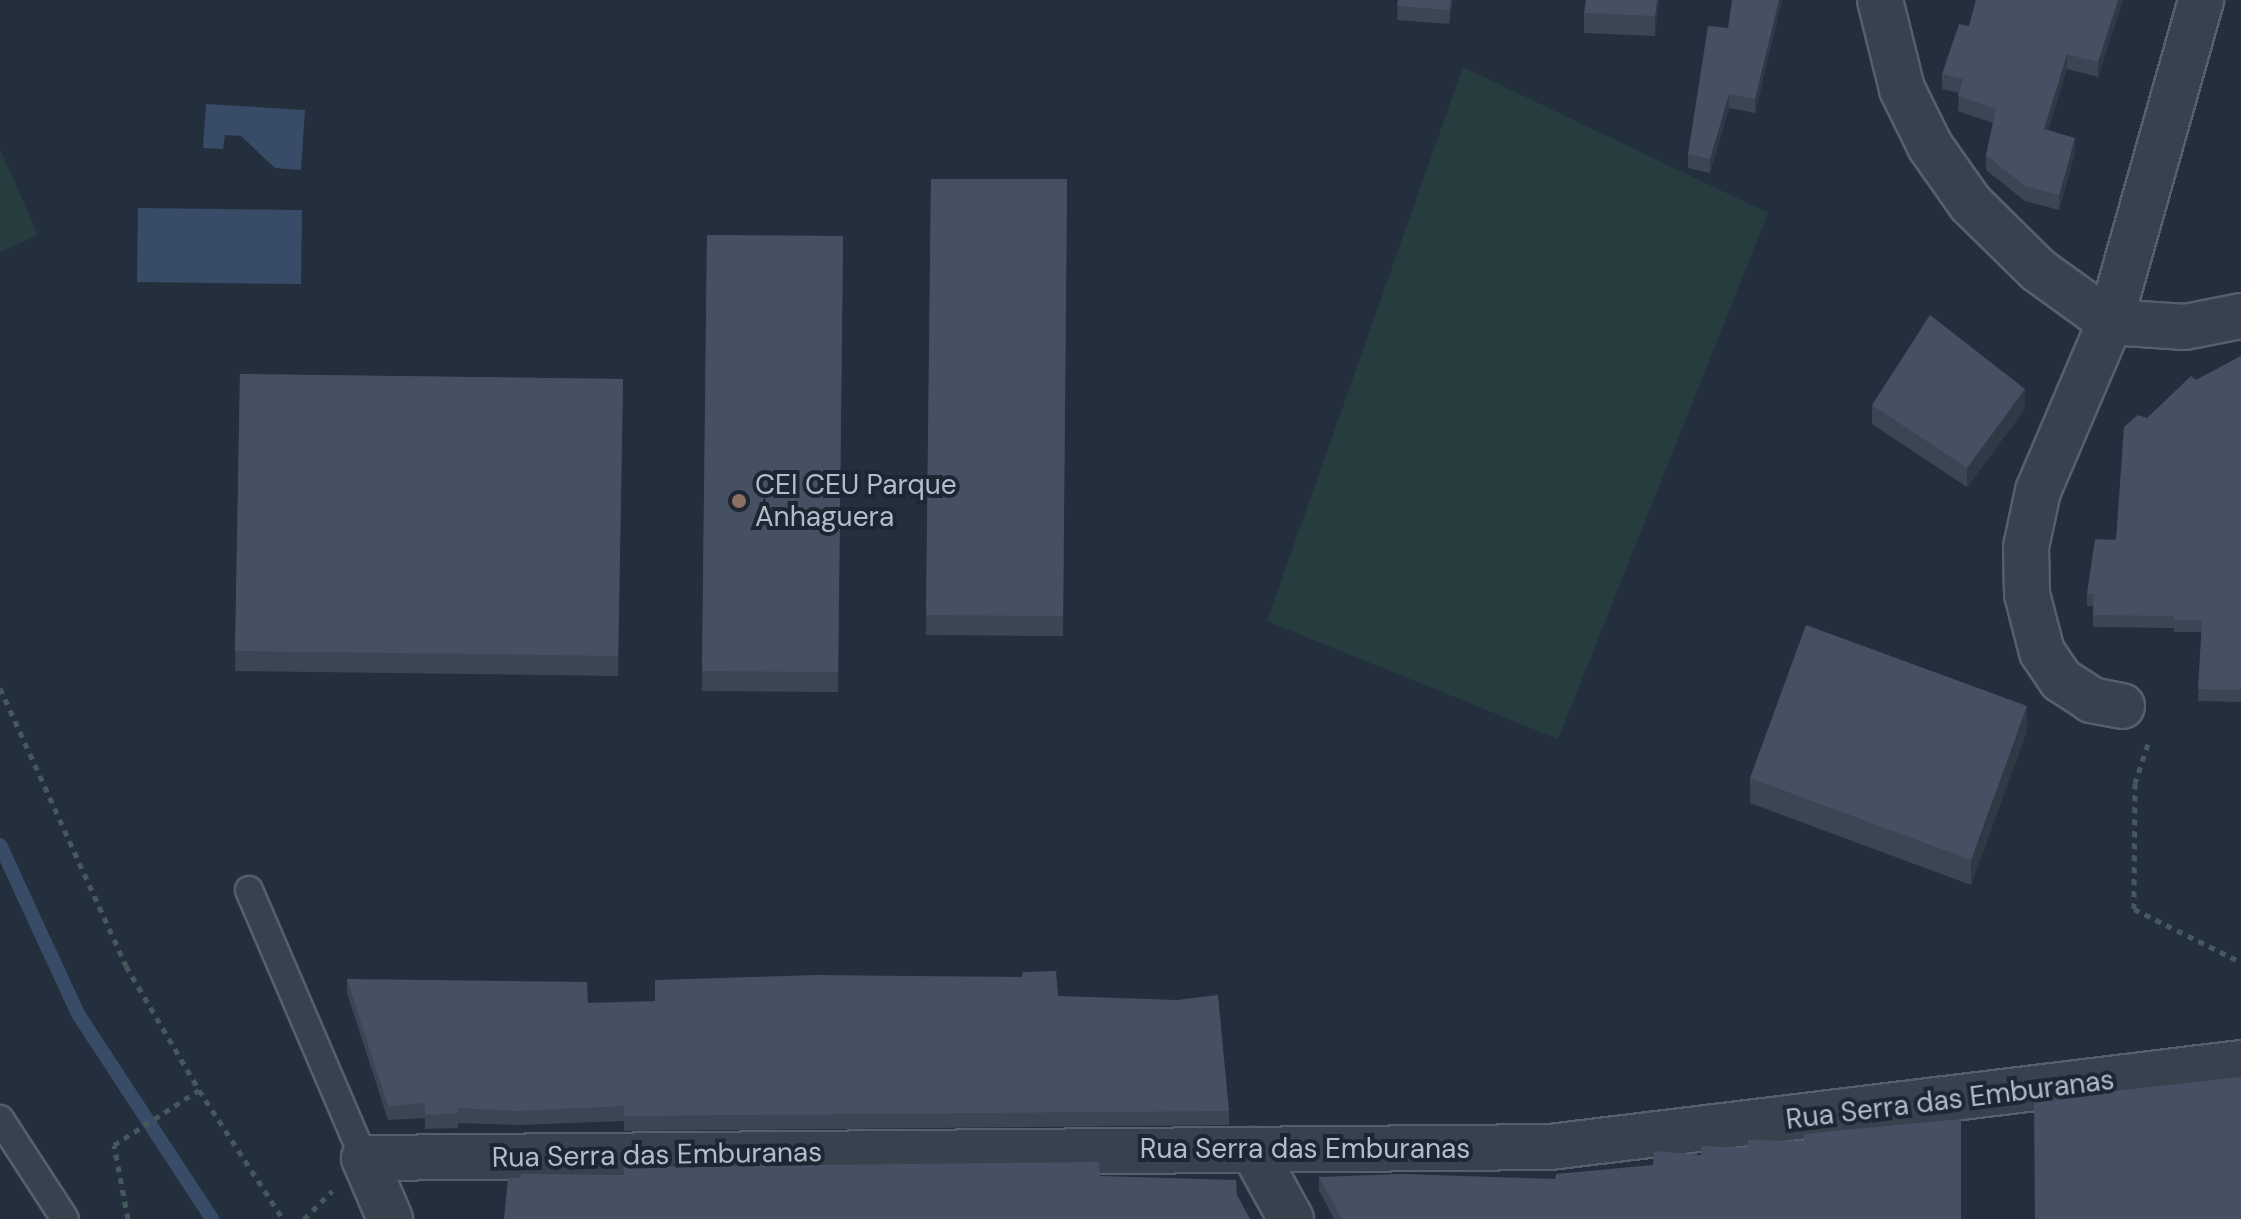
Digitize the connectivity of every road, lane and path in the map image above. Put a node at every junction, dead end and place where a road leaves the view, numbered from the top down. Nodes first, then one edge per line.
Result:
1 (1880, 0) edge
2 (2201, 0) edge
3 (2241, 316) edge
4 (2110, 322) junction
5 (0, 688) edge
6 (2122, 706) joint
7 (249, 890) dead end
8 (2241, 962) edge
9 (2241, 1063) edge
10 (199, 1090) junction
11 (0, 1119) edge
12 (1253, 1150) junction
13 (364, 1158) junction
14 (65, 1219) edge
15 (128, 1219) edge
16 (283, 1219) edge
17 (390, 1219) edge
18 (1291, 1219) edge

1 - 4 street
2 - 4 street
3 - 4 street
4 - 6 street
5 - 10 path
6 - 8 path
7 - 13 lane
9 - 12 street, Rua Serra das Emburanas
10 - 15 path
10 - 16 path
11 - 14 lane
12 - 13 street, Rua Serra das Emburanas
12 - 18 street
13 - 17 street

